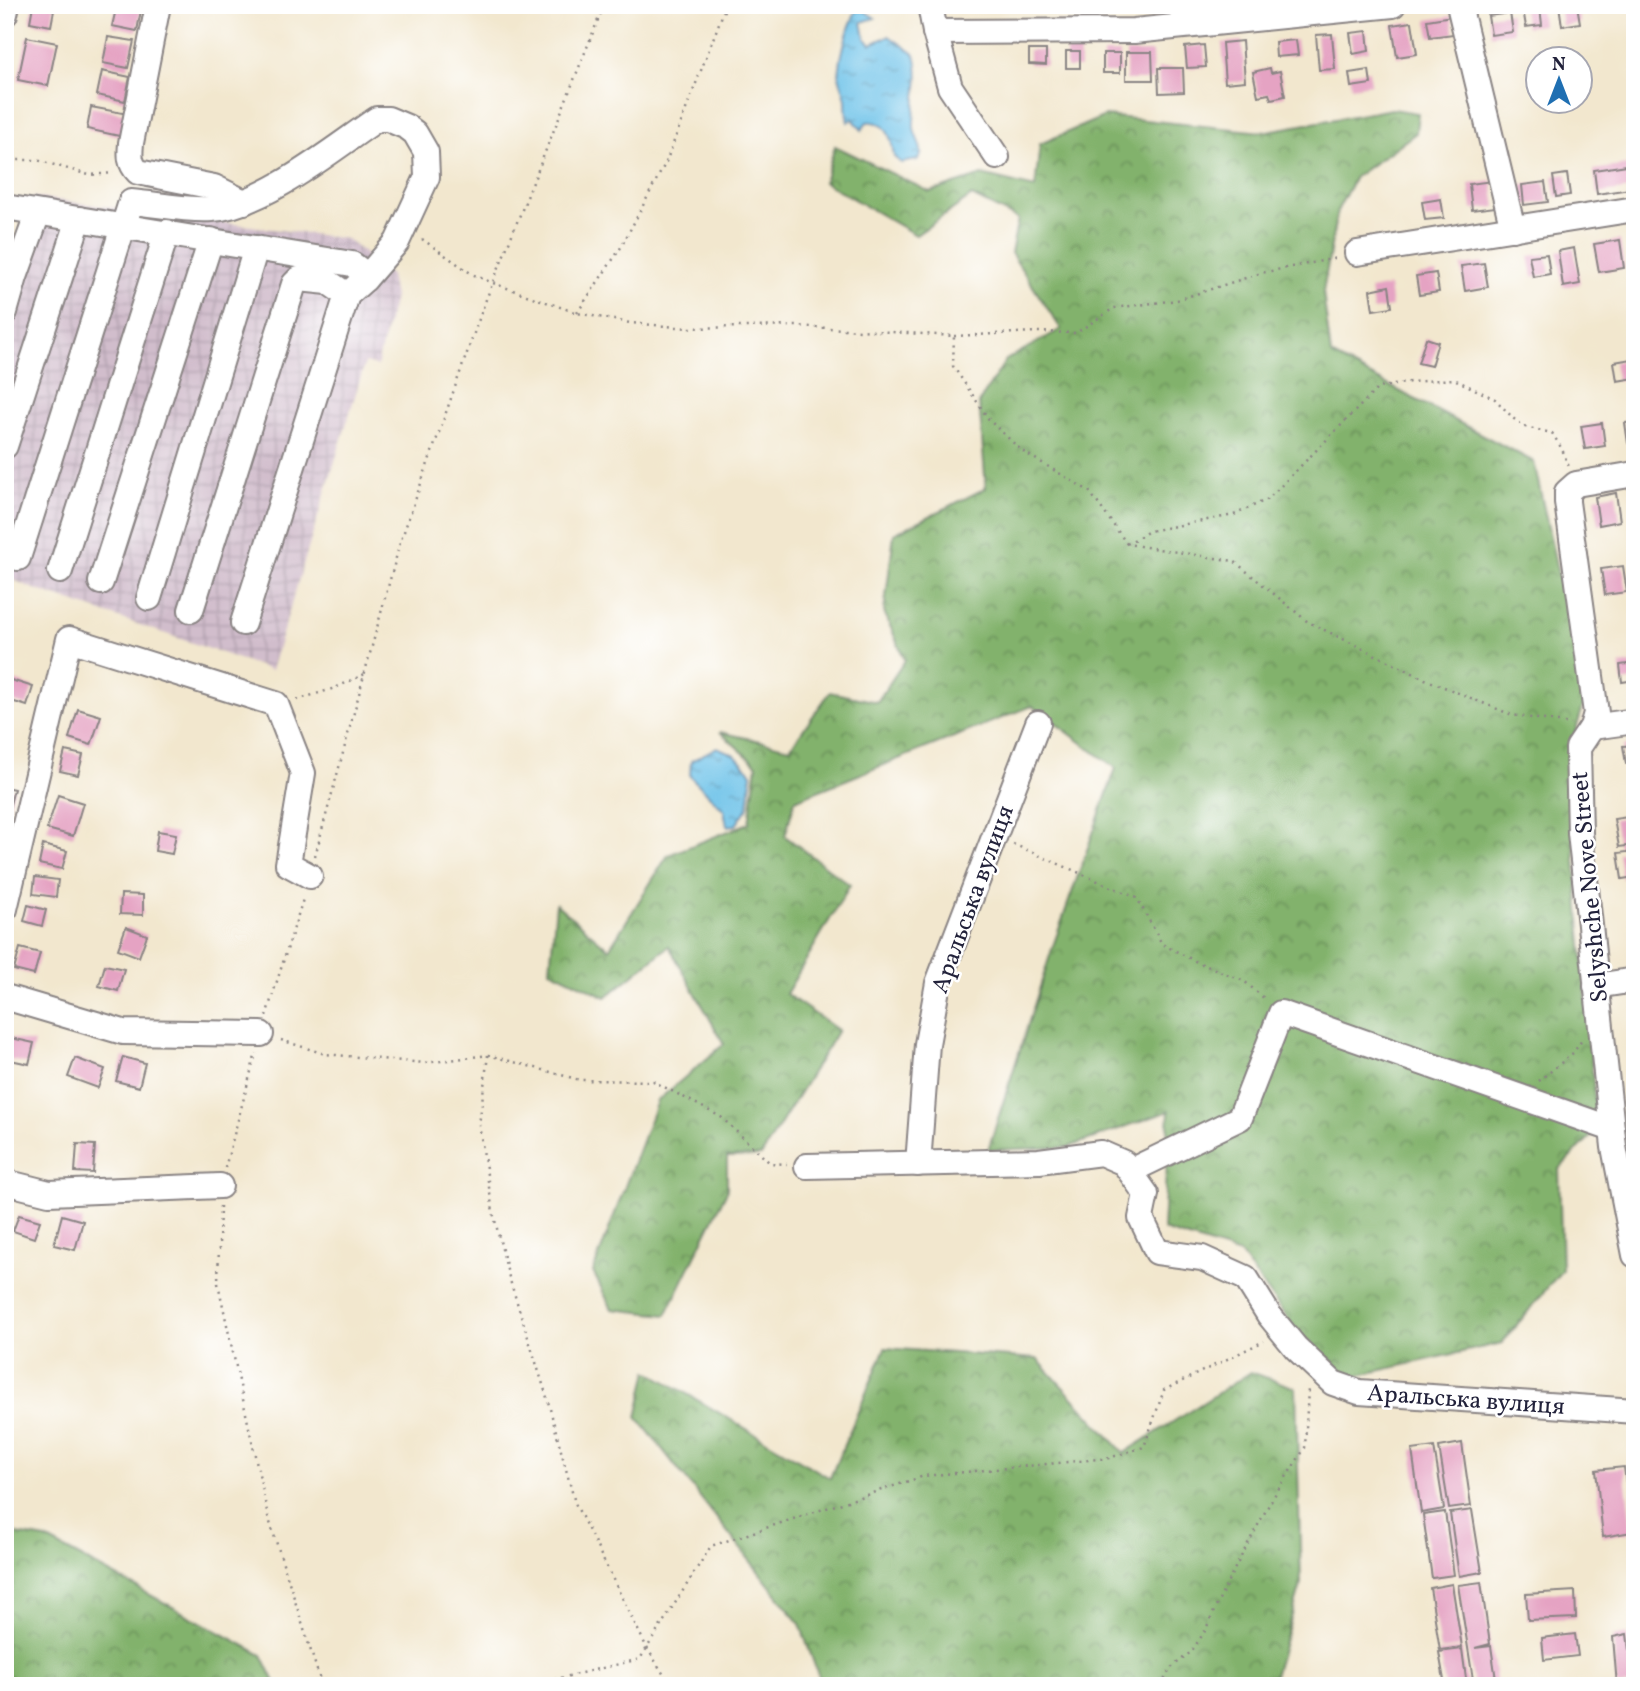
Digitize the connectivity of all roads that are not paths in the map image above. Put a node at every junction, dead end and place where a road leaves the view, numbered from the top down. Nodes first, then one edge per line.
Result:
1 (7, 5) edge
2 (158, 5) edge
3 (930, 5) edge
4 (1393, 5) edge
5 (1459, 5) edge
6 (5, 14) edge
7 (935, 32) junction
8 (998, 157) dead end
9 (244, 202) junction
10 (5, 207) edge
11 (1635, 209) edge
12 (38, 213) junction
13 (79, 219) junction
14 (124, 226) junction
15 (1513, 229) junction
16 (167, 232) junction
17 (211, 240) junction
18 (256, 248) junction
19 (1357, 253) road end
20 (10, 273) edge
21 (356, 287) junction
22 (5, 312) edge
23 (5, 446) edge
24 (1635, 474) edge
25 (18, 558) dead end
26 (60, 571) dead end
27 (101, 582) dead end
28 (149, 598) dead end
29 (191, 610) dead end
30 (243, 623) dead end
31 (1635, 721) edge
32 (1038, 723) dead end
33 (1592, 727) junction
34 (310, 876) road end
35 (5, 909) edge
36 (1635, 980) edge
37 (1596, 986) junction
38 (5, 997) edge
39 (261, 1034) road end
40 (1620, 1144) edge
41 (918, 1164) junction
42 (807, 1166) road end
43 (1130, 1171) junction
44 (5, 1182) edge
45 (220, 1186) road end
46 (1635, 1255) edge
47 (1635, 1411) edge

1 - 6 street
2 - 9 street
3 - 7 street
4 - 7 street
5 - 15 street
7 - 8 street
9 - 14 street
9 - 21 street
10 - 12 street
11 - 15 street
12 - 13 street
12 - 20 street
13 - 14 street
13 - 23 street
14 - 16 street
14 - 25 street
15 - 19 street
16 - 17 street
16 - 26 street
17 - 18 street
17 - 27 street
18 - 21 street
18 - 28 street
20 - 22 street
21 - 29 street
21 - 30 street
24 - 33 street, Selyshche Nove Street
31 - 33 street
32 - 41 street, Аральська вулиця
33 - 37 street, Selyshche Nove Street
34 - 35 street
36 - 37 street
37 - 40 street, Selyshche Nove Street
38 - 39 street
40 - 43 street
40 - 46 street, Selyshche Nove Street
41 - 42 street
41 - 43 street
43 - 47 street, Аральська вулиця
44 - 45 street

